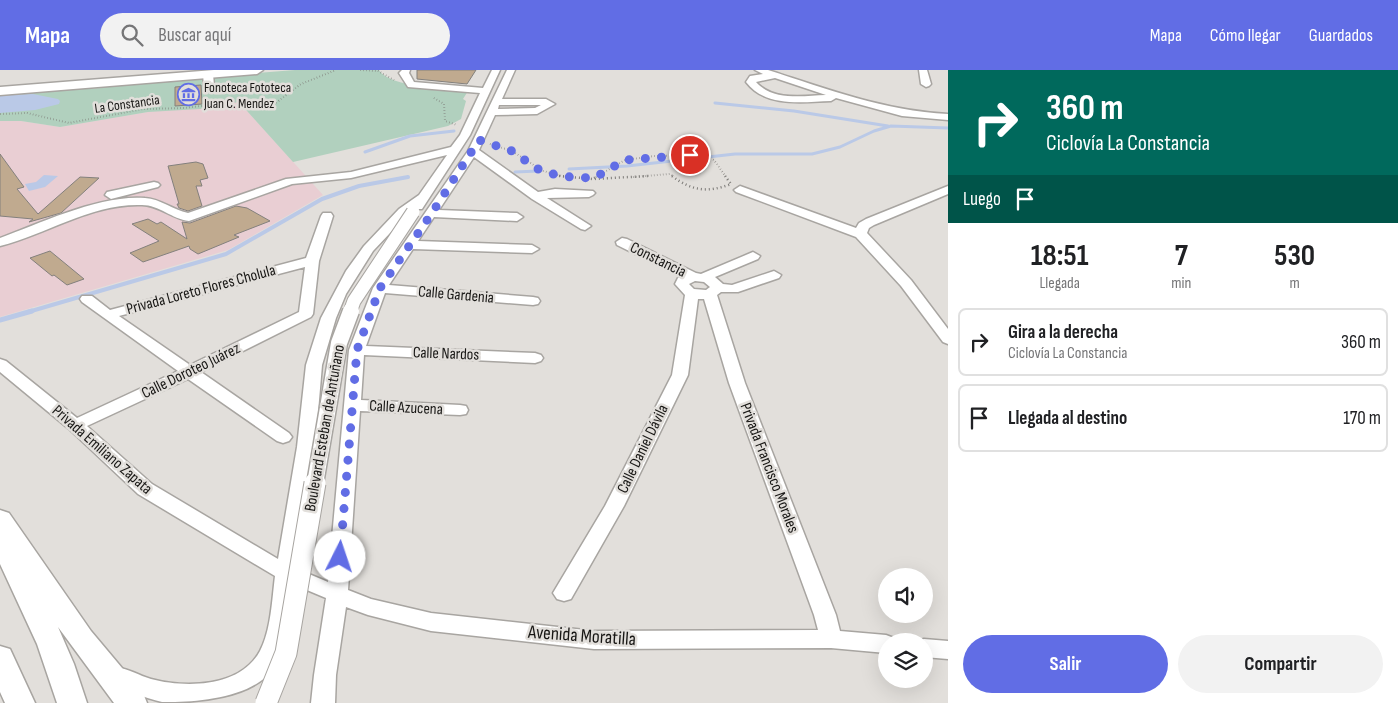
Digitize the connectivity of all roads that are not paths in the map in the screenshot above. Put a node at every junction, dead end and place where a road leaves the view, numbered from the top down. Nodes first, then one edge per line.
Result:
1 (189, 70) edge
2 (258, 70) edge
3 (406, 70) edge
4 (496, 70) edge
5 (511, 70) edge
6 (923, 70) edge
7 (782, 72) edge
8 (756, 74) edge
9 (926, 84) dead end
10 (0, 85) edge
11 (0, 91) edge
12 (486, 91) junction
13 (851, 99) junction
14 (496, 102) junction
15 (492, 112) junction
16 (948, 113) edge
17 (948, 117) edge
18 (475, 136) junction
19 (456, 150) junction
20 (154, 185) dead end
21 (740, 190) dead end
22 (948, 190) edge
23 (589, 193) dead end
24 (536, 196) junction
25 (418, 205) junction
26 (432, 213) junction
27 (327, 216) dead end
28 (517, 217) dead end
29 (42, 226) junction
30 (585, 226) dead end
31 (861, 234) junction
32 (0, 242) edge
33 (622, 242) dead end
34 (408, 245) junction
35 (532, 250) dead end
36 (753, 256) dead end
37 (312, 261) junction
38 (774, 275) dead end
39 (703, 286) junction
40 (380, 288) junction
41 (87, 299) dead end
42 (532, 301) dead end
43 (107, 315) junction
44 (948, 339) edge
45 (357, 350) junction
46 (534, 358) dead end
47 (0, 364) edge
48 (189, 372) junction
49 (352, 406) junction
50 (460, 410) dead end
51 (75, 426) junction
52 (283, 437) dead end
53 (0, 519) edge
54 (0, 537) edge
55 (286, 573) junction
56 (564, 593) dead end
57 (337, 595) junction
58 (831, 639) junction
59 (878, 643) edge
60 (933, 649) edge
61 (948, 650) edge
62 (0, 658) edge
63 (106, 672) junction
64 (20, 703) edge
65 (72, 703) edge
66 (132, 703) edge
67 (266, 703) edge
68 (323, 703) edge

1 - 10 main road
2 - 11 main road
3 - 12 street
4 - 12 street, Boulevard Esteban de Antuñano
5 - 14 street, Boulevard Esteban de Antuñano
6 - 9 street
7 - 8 street
7 - 13 street
7 - 16 street
8 - 13 street
12 - 18 street, Boulevard Esteban de Antuñano
13 - 17 street
14 - 15 street, Boulevard Esteban de Antuñano
14 - 15 street
15 - 18 street, Boulevard Esteban de Antuñano
18 - 19 street, Boulevard Esteban de Antuñano
18 - 24 street
18 - 26 street, Boulevard Esteban de Antuñano
19 - 25 street, Boulevard Esteban de Antuñano
19 - 29 street
20 - 29 street
21 - 31 street
22 - 31 street
23 - 24 street
24 - 30 street
25 - 55 street
25 - 67 street, Boulevard Esteban de Antuñano, bridge
26 - 28 street
26 - 34 street, Boulevard Esteban de Antuñano
27 - 37 street
29 - 32 street
31 - 44 street
33 - 39 street, Constancia
34 - 35 street
34 - 40 street, Boulevard Esteban de Antuñano
36 - 39 street
37 - 43 street, Privada Loreto Flores Cholula
37 - 48 street, Calle Doroteo Juárez
38 - 39 street
39 - 56 street, Calle Daniel Dávila
39 - 58 street, Privada Francisco Morales
40 - 42 street, Calle Gardenia
40 - 45 street, Boulevard Esteban de Antuñano
41 - 43 street
43 - 48 street
45 - 46 street, Calle Nardos
45 - 49 street, Boulevard Esteban de Antuñano
47 - 51 street, Privada Emiliano Zapata
48 - 51 street, Calle Doroteo Juárez
48 - 52 street
49 - 50 street, Calle Azucena
49 - 57 street, Boulevard Esteban de Antuñano
51 - 55 street, Privada Emiliano Zapata
53 - 63 main road
54 - 65 main road
55 - 57 street, Avenida Moratilla
55 - 63 street
57 - 58 street, Avenida Moratilla
57 - 68 street, Boulevard Esteban de Antuñano
58 - 59 street, Avenida Moratilla
60 - 61 street
62 - 64 main road
63 - 66 main road

